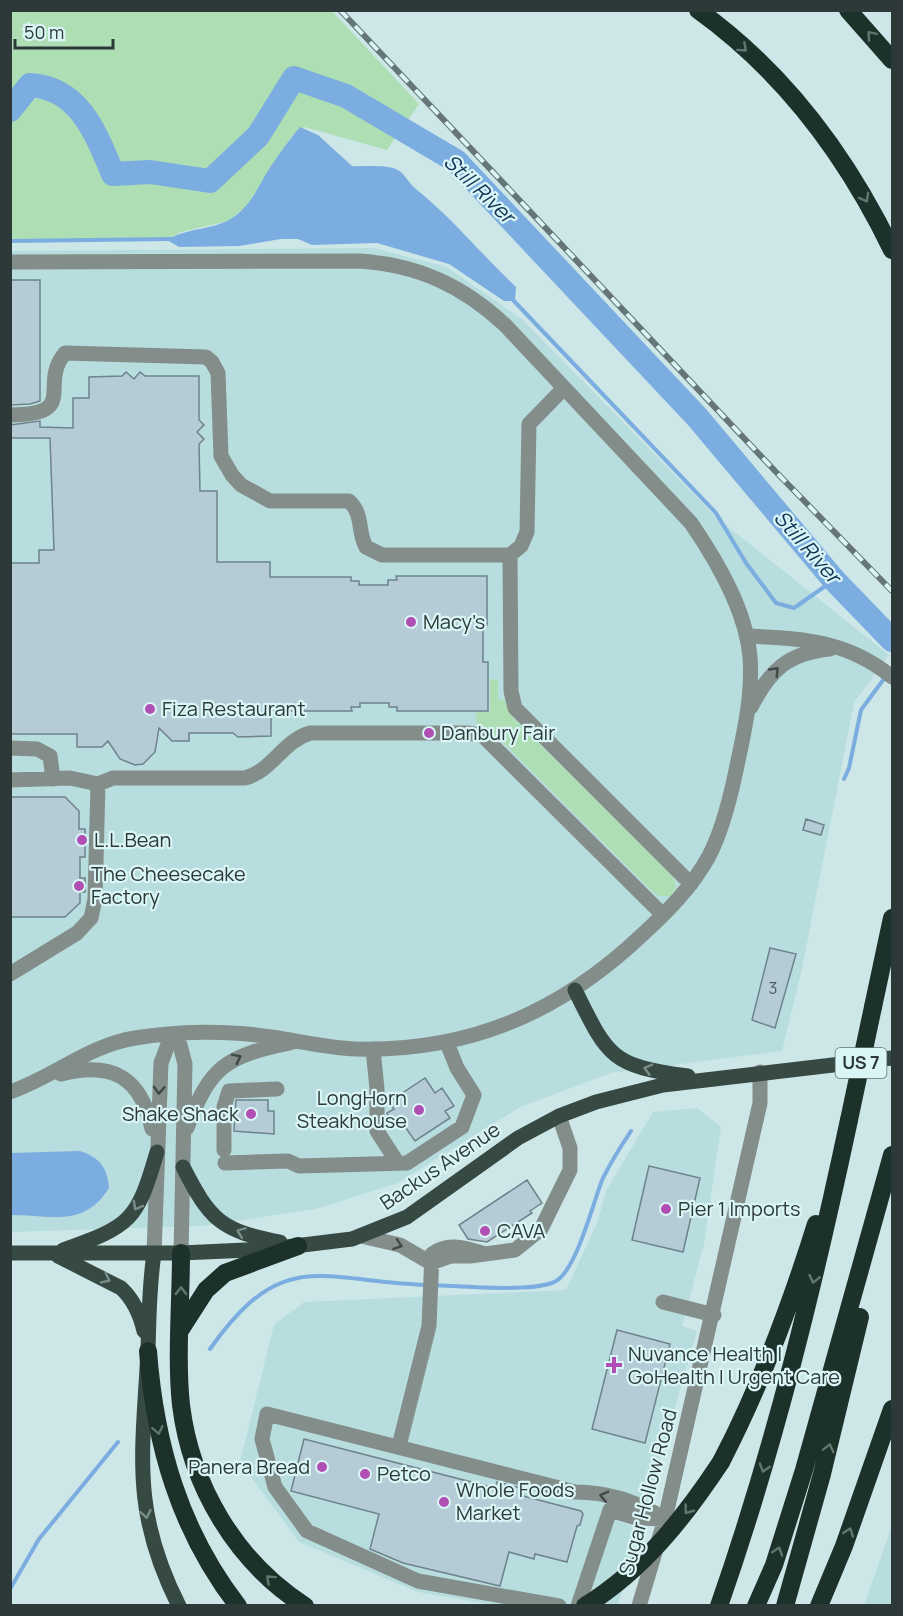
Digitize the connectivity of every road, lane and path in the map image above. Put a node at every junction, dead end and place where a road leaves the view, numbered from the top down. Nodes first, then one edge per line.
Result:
1 (698, 10) edge
2 (848, 10) edge
3 (892, 60) edge
4 (892, 250) edge
5 (10, 262) edge
6 (564, 388) junction
7 (10, 415) edge
8 (510, 555) junction
9 (747, 636) junction
10 (848, 650) junction
11 (887, 672) edge
12 (746, 721) junction
13 (10, 748) edge
14 (52, 779) junction
15 (10, 780) edge
16 (98, 784) junction
17 (691, 884) junction
18 (663, 915) junction
19 (892, 918) edge
20 (10, 974) edge
21 (575, 990) junction
22 (172, 1034) junction
23 (297, 1041) junction
24 (447, 1042) junction
25 (373, 1049) junction
26 (888, 1059) edge
27 (760, 1072) junction
28 (46, 1078) junction
29 (706, 1079) junction
30 (277, 1089) dead end
31 (10, 1092) edge
32 (559, 1116) junction
33 (849, 1119) junction
34 (183, 1139) junction
35 (157, 1152) junction
36 (892, 1155) edge
37 (397, 1162) junction
38 (892, 1165) edge
39 (183, 1167) junction
40 (361, 1236) junction
41 (298, 1246) junction
42 (10, 1253) edge
43 (181, 1253) junction
44 (53, 1254) junction
45 (154, 1254) junction
46 (431, 1263) junction
47 (663, 1302) dead end
48 (714, 1315) junction
49 (181, 1329) junction
50 (148, 1352) junction
51 (892, 1408) edge
52 (399, 1446) junction
53 (665, 1519) junction
54 (179, 1605) edge
55 (238, 1605) edge
56 (305, 1605) edge
57 (559, 1605) edge
58 (578, 1605) edge
59 (585, 1605) edge
60 (639, 1605) edge
61 (719, 1605) edge
62 (756, 1605) edge
63 (785, 1605) edge
64 (819, 1605) edge

1 -> 4 highway
3 -> 2 highway
5 - 6 street
6 - 8 street
6 - 9 street
7 - 8 street
8 - 17 street
9 - 10 street
9 - 12 street
10 - 11 street
12 -> 10 street
12 - 17 street
13 - 14 street
14 - 15 street
14 - 16 street
16 - 18 street
16 - 20 street
17 - 18 street
18 - 21 street
19 - 33 highway, US 7, bridge
21 - 24 street
29 -> 21 main road
22 - 23 street
22 - 28 street
22 - 34 street
22 -> 35 street
23 - 25 street
34 -> 23 street
24 - 25 street
24 - 37 street
25 - 37 street
26 - 27 main road, Backus Avenue
27 - 29 main road, Backus Avenue
27 - 48 street, Sugar Hollow Road
28 - 31 street
28 - 35 street
29 - 32 main road, Backus Avenue
30 - 37 street
32 - 40 main road, Backus Avenue
32 - 46 street
33 -> 59 highway, bridge
33 -> 61 highway, US 7
34 - 39 street
35 -> 44 main road
35 - 45 street
62 -> 36 highway
63 -> 38 highway
41 -> 39 main road
39 - 43 street
40 - 41 main road, Backus Avenue
40 -> 46 street
41 - 43 main road, Backus Avenue
41 - 49 highway
42 - 44 main road, Backus Avenue
43 - 45 main road, Backus Avenue
49 -> 43 highway
44 - 45 main road, Backus Avenue
44 -> 50 main road
45 - 50 main road
46 - 52 street
47 - 48 street
48 - 53 street, Sugar Hollow Road
56 -> 49 highway
50 -> 54 main road
50 -> 55 highway
64 -> 51 highway
53 -> 52 street
52 - 57 street
53 - 58 street
53 - 60 street, Sugar Hollow Road

